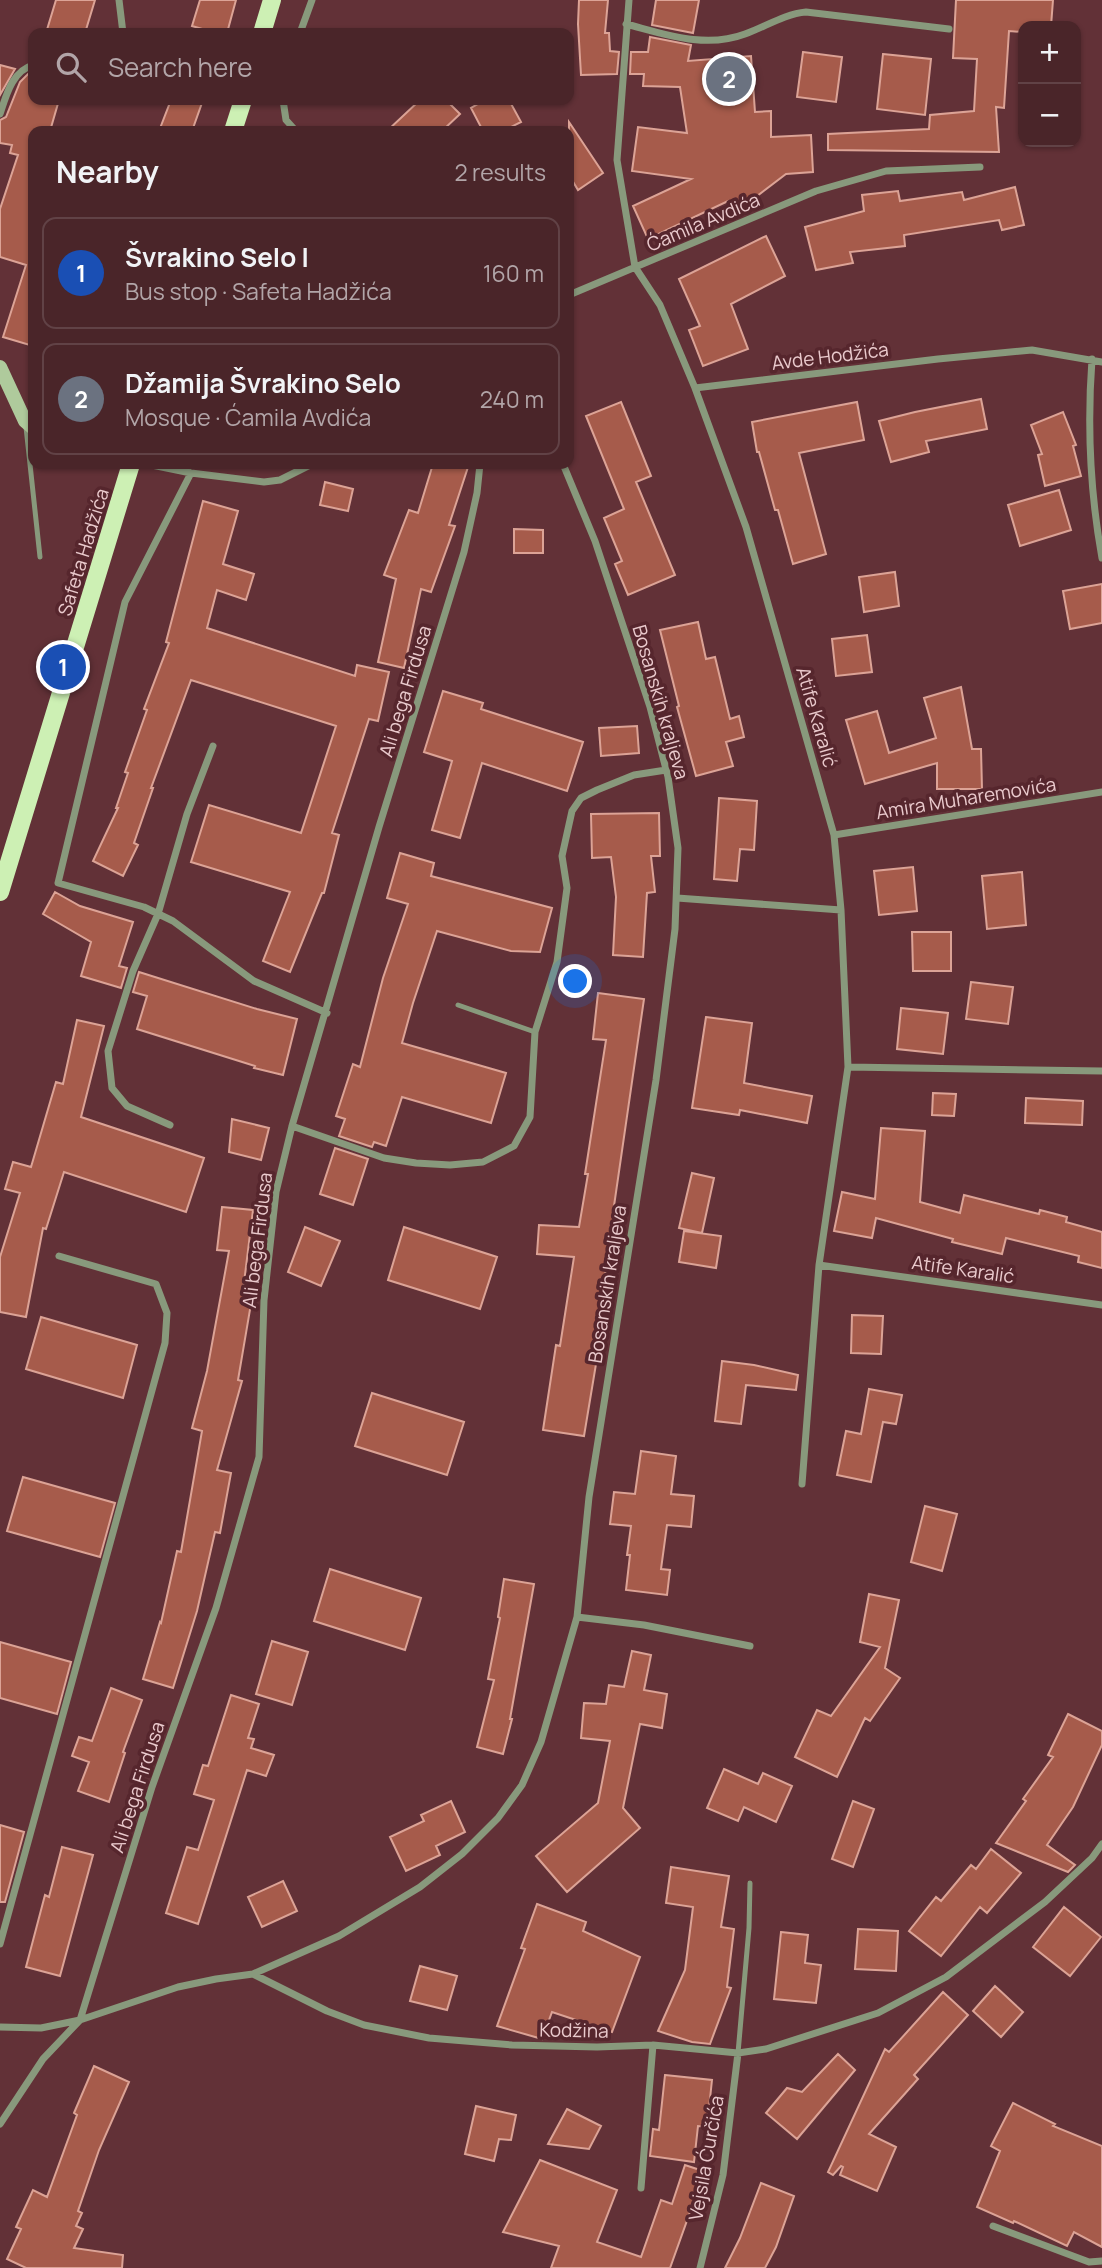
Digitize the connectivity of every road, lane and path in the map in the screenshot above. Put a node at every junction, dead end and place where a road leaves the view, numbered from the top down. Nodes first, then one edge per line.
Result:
1 (120, 0) edge
2 (272, 0) edge
3 (312, 0) edge
4 (629, 0) edge
5 (626, 24) junction
6 (123, 28) edge
7 (264, 28) edge
8 (302, 28) edge
9 (949, 29) dead end
10 (28, 67) edge
11 (241, 105) edge
12 (284, 105) edge
13 (0, 114) edge
14 (235, 126) edge
15 (291, 126) edge
16 (980, 167) dead end
17 (635, 267) junction
18 (574, 293) edge
19 (1092, 359) junction
20 (1102, 362) edge
21 (0, 367) edge
22 (695, 388) junction
23 (28, 422) edge
24 (33, 469) edge
25 (129, 469) edge
26 (174, 469) edge
27 (303, 469) edge
28 (479, 469) edge
29 (565, 469) edge
30 (191, 472) junction
31 (40, 557) dead end
32 (1102, 558) edge
33 (213, 747) dead end
34 (666, 770) junction
35 (1102, 792) edge
36 (835, 835) junction
37 (0, 892) edge
38 (677, 898) junction
39 (841, 910) junction
40 (158, 914) junction
41 (458, 1005) dead end
42 (327, 1013) junction
43 (535, 1032) junction
44 (848, 1067) junction
45 (1102, 1071) edge
46 (170, 1125) dead end
47 (292, 1126) junction
48 (59, 1256) dead end
49 (819, 1265) junction
50 (1102, 1305) edge
51 (802, 1484) dead end
52 (577, 1617) junction
53 (750, 1646) dead end
54 (1102, 1844) edge
55 (750, 1884) dead end
56 (0, 1944) edge
57 (253, 1974) junction
58 (80, 2020) junction
59 (0, 2026) edge
60 (653, 2045) junction
61 (738, 2053) junction
62 (0, 2124) edge
63 (641, 2188) dead end
64 (993, 2226) dead end
65 (1102, 2261) edge
66 (700, 2268) edge

1 - 6 street
2 - 7 main road
3 - 8 street
4 - 5 street, Ćamila Avdića
5 - 9 street
5 - 17 street, Ćamila Avdića
10 - 13 street
11 - 14 main road
12 - 15 street
16 - 17 street, Ćamila Avdića
17 - 18 street
17 - 22 street
19 - 20 street, Avde Hodžića
19 - 22 street, Avde Hodžića
19 - 32 street
21 - 23 main road
22 - 36 street, Atife Karalić
24 - 31 lane
25 - 37 main road, Safeta Hadžića
26 - 30 street
27 - 30 street
28 - 42 street, Ali bega Firdusa
29 - 34 street, Bosanskih kraljeva
30 - 40 street
33 - 40 street
34 - 38 street, Bosanskih kraljeva
34 - 43 street
35 - 36 street, Amira Muharemovića
36 - 39 street, Atife Karalić
38 - 39 street
38 - 52 street, Bosanskih kraljeva
39 - 44 street, Atife Karalić
40 - 42 street
40 - 46 street
41 - 43 lane
42 - 47 street, Ali bega Firdusa
43 - 47 street
44 - 45 street
44 - 49 street, Atife Karalić
47 - 58 street, Ali bega Firdusa
48 - 56 street
49 - 50 street, Atife Karalić
49 - 51 street, Atife Karalić
52 - 53 street
52 - 57 street, Bosanskih kraljeva
54 - 61 street, Kodžina
55 - 61 lane
57 - 58 street
57 - 60 street, Kodžina
58 - 59 street
58 - 62 street
60 - 61 street, Kodžina
60 - 63 street
61 - 66 street, Vejsila Ćurčića
64 - 65 street

